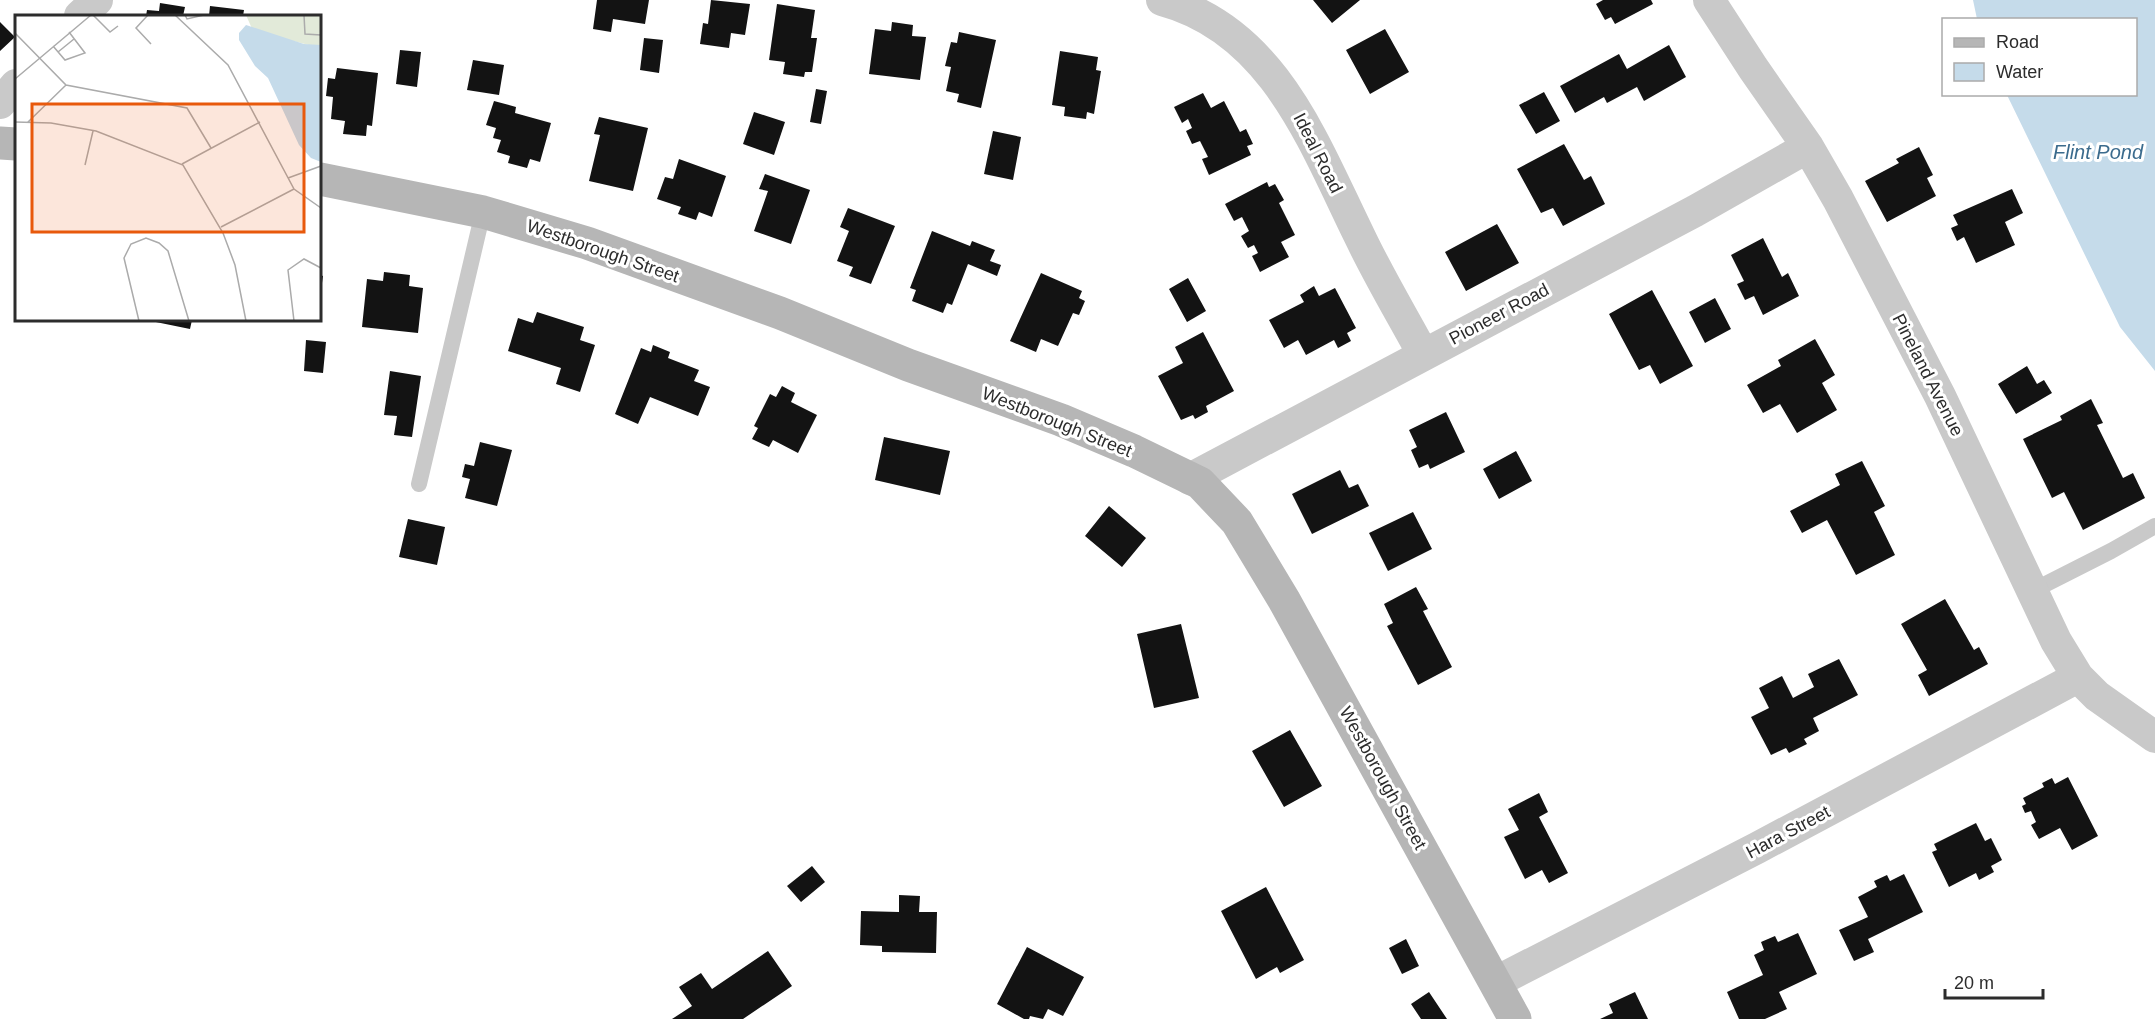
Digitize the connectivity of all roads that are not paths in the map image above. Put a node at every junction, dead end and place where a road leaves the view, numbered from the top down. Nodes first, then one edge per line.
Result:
1 (97, 0) edge
2 (1162, 0) edge
3 (1709, 0) edge
4 (81, 15) edge
5 (15, 86) edge
6 (0, 103) edge
7 (0, 143) edge
8 (15, 144) edge
9 (1808, 147) junction
10 (321, 179) edge
11 (483, 212) junction
12 (1423, 354) junction
13 (1190, 479) junction
14 (419, 484) dead end
15 (2155, 526) edge
16 (2032, 591) junction
17 (2078, 677) junction
18 (2155, 737) edge
19 (1496, 982) junction
20 (1515, 1019) edge

1 - 4 street
2 - 12 street, Ideal Road
3 - 9 street, Pineland Avenue
5 - 6 street
7 - 8 street
9 - 12 street, Pioneer Road
9 - 16 street, Pineland Avenue
10 - 11 street, Westborough Street
11 - 13 street, Westborough Street
11 - 14 lane
12 - 13 street, Pioneer Road
13 - 19 street, Westborough Street
15 - 16 lane
16 - 17 street, Pineland Avenue
17 - 18 street, Pineland Avenue
17 - 19 street, Hara Street
19 - 20 street, Westborough Street

